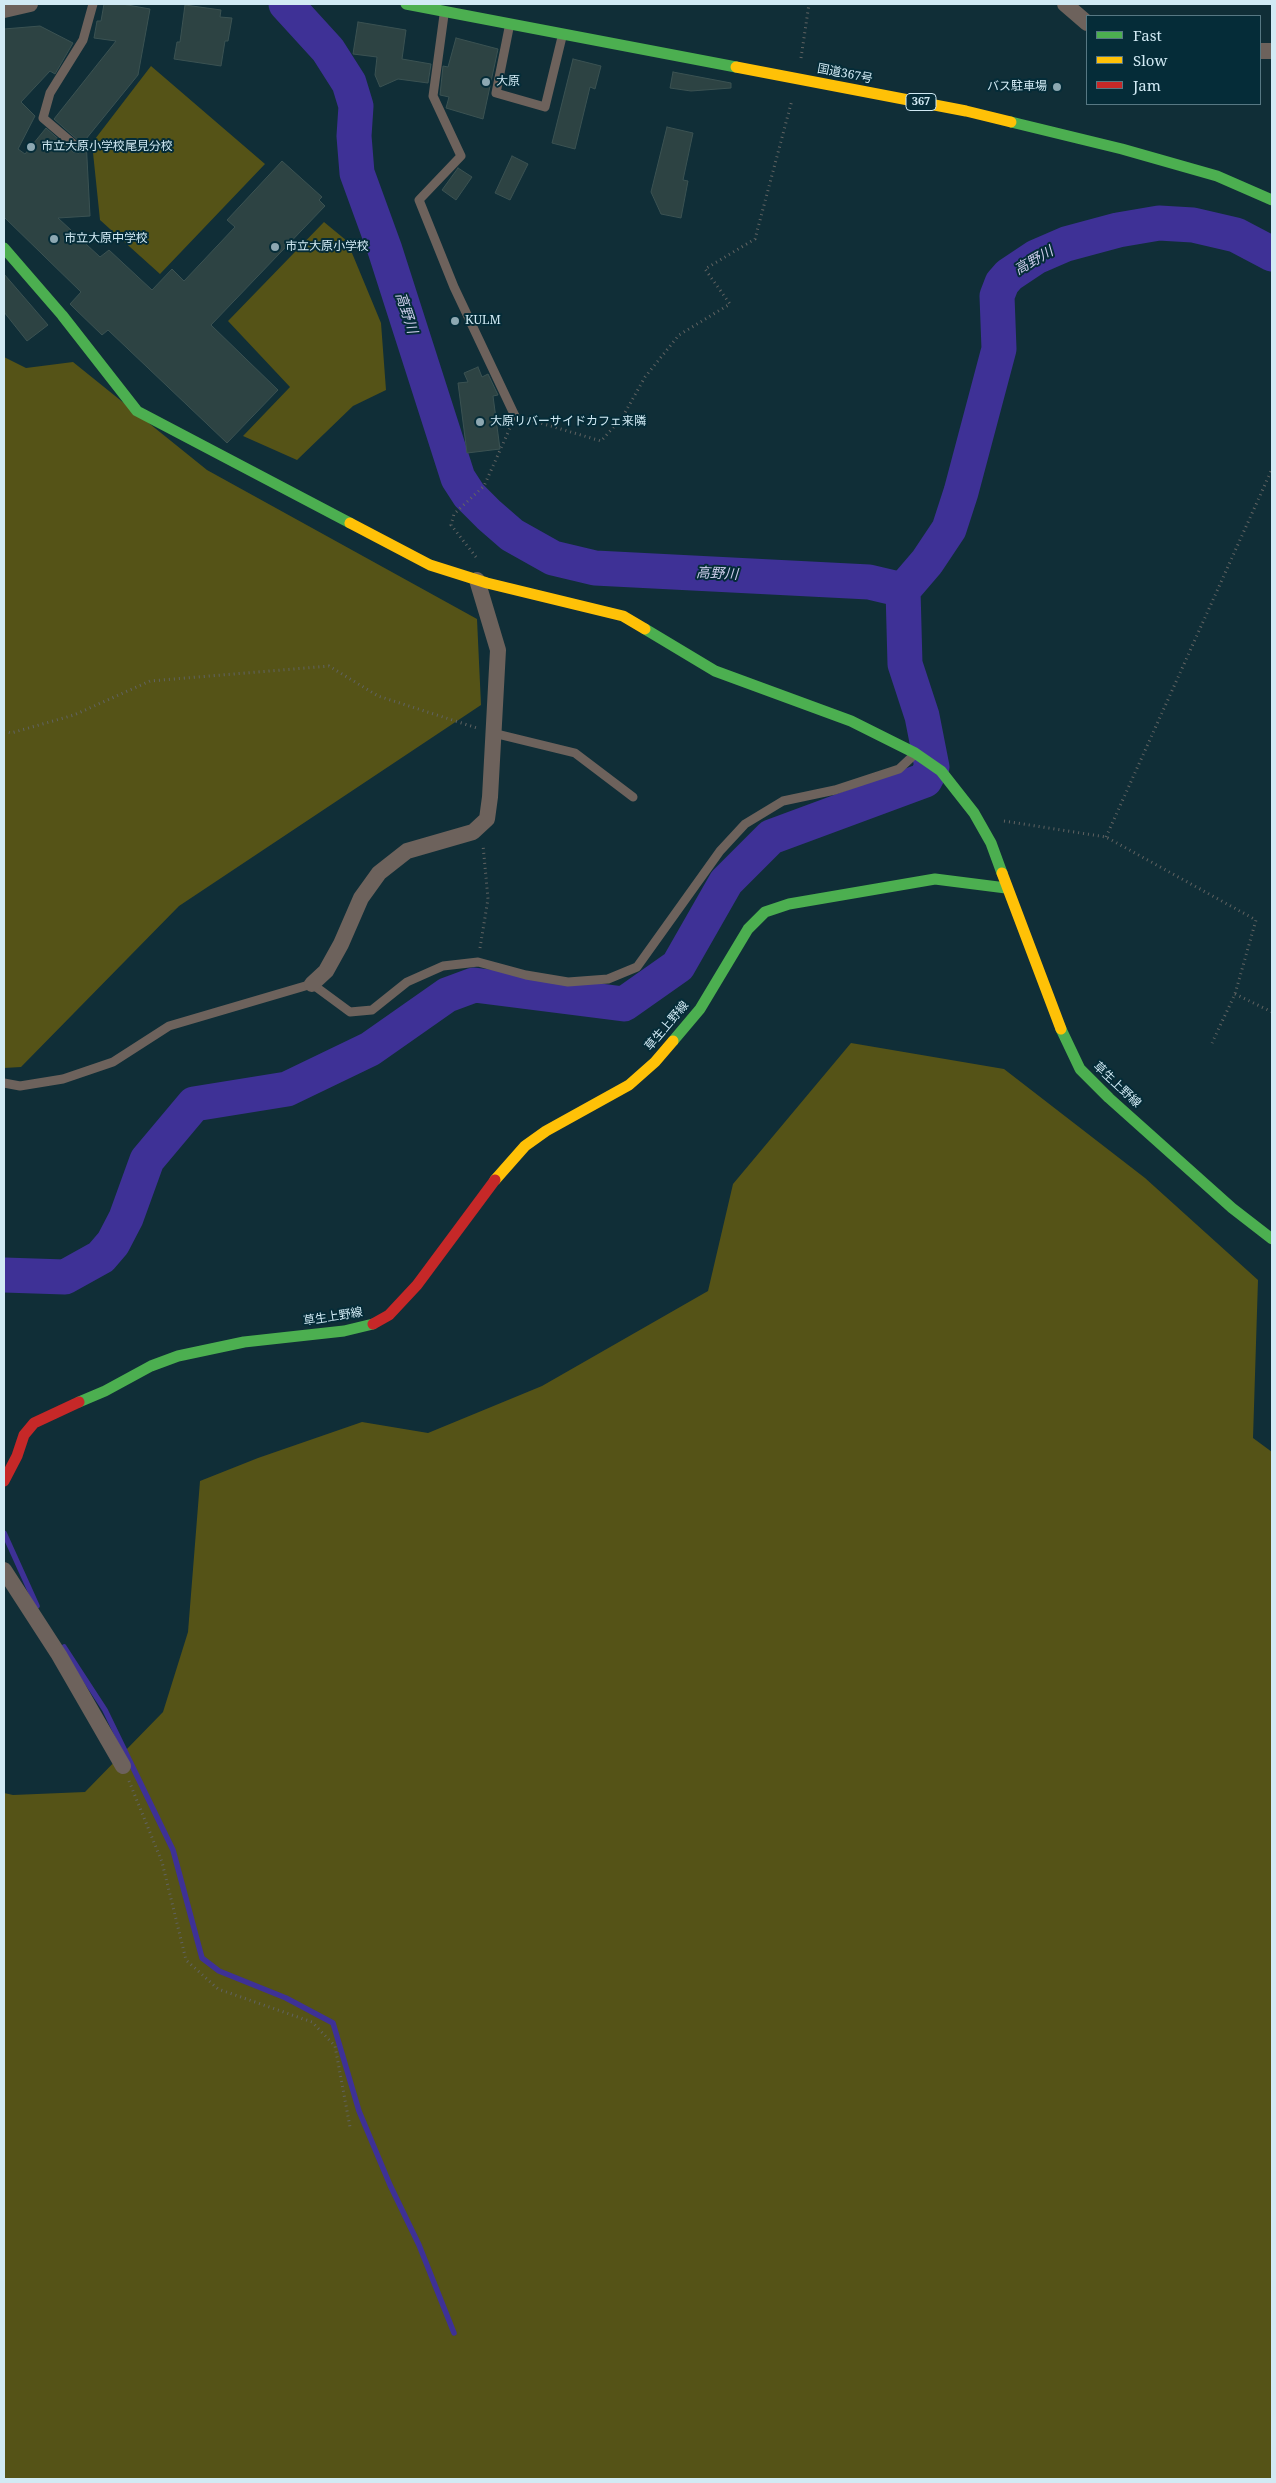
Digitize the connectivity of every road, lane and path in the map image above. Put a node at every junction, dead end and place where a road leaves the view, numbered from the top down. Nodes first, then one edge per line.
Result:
1 (30, 4) edge
2 (93, 4) edge
3 (406, 4) edge
4 (809, 4) edge
5 (1065, 4) edge
6 (446, 8) edge
7 (4, 10) edge
8 (1086, 22) edge
9 (510, 24) junction
10 (563, 34) junction
11 (798, 79) junction
12 (77, 148) dead end
13 (1272, 200) edge
14 (4, 248) edge
15 (515, 416) junction
16 (1272, 469) edge
17 (477, 580) junction
18 (4, 731) edge
19 (494, 733) junction
20 (915, 754) junction
21 (632, 797) dead end
22 (1001, 820) dead end
23 (481, 825) junction
24 (1106, 837) junction
25 (1006, 888) junction
26 (478, 962) junction
27 (312, 984) junction
28 (1235, 994) junction
29 (1272, 1012) edge
30 (1212, 1043) dead end
31 (4, 1086) edge
32 (1272, 1239) edge
33 (4, 1481) edge
34 (4, 1570) edge
35 (123, 1766) joint
36 (350, 2127) dead end

1 - 7 street
2 - 12 lane
3 - 6 main road, 国道367号 / 367
4 - 11 path
5 - 8 street
6 - 9 main road, 国道367号 / 367
6 - 15 lane
9 - 10 main road, 国道367号 / 367
9 - 10 lane
10 - 11 main road, 国道367号 / 367
11 - 13 main road, 国道367号 / 367
11 - 15 path
14 - 17 main road
15 - 17 path
16 - 24 path
17 - 19 street
17 - 20 main road
18 - 19 path
19 - 21 lane
19 - 23 street
20 - 25 main road
20 - 26 lane
22 - 24 path
23 - 26 path
23 - 27 street
24 - 28 path
25 - 32 main road, 草生上野線
25 - 33 main road, 草生上野線
26 - 27 lane
27 - 31 lane
28 - 29 path
28 - 30 path
34 - 35 street
35 - 36 path

